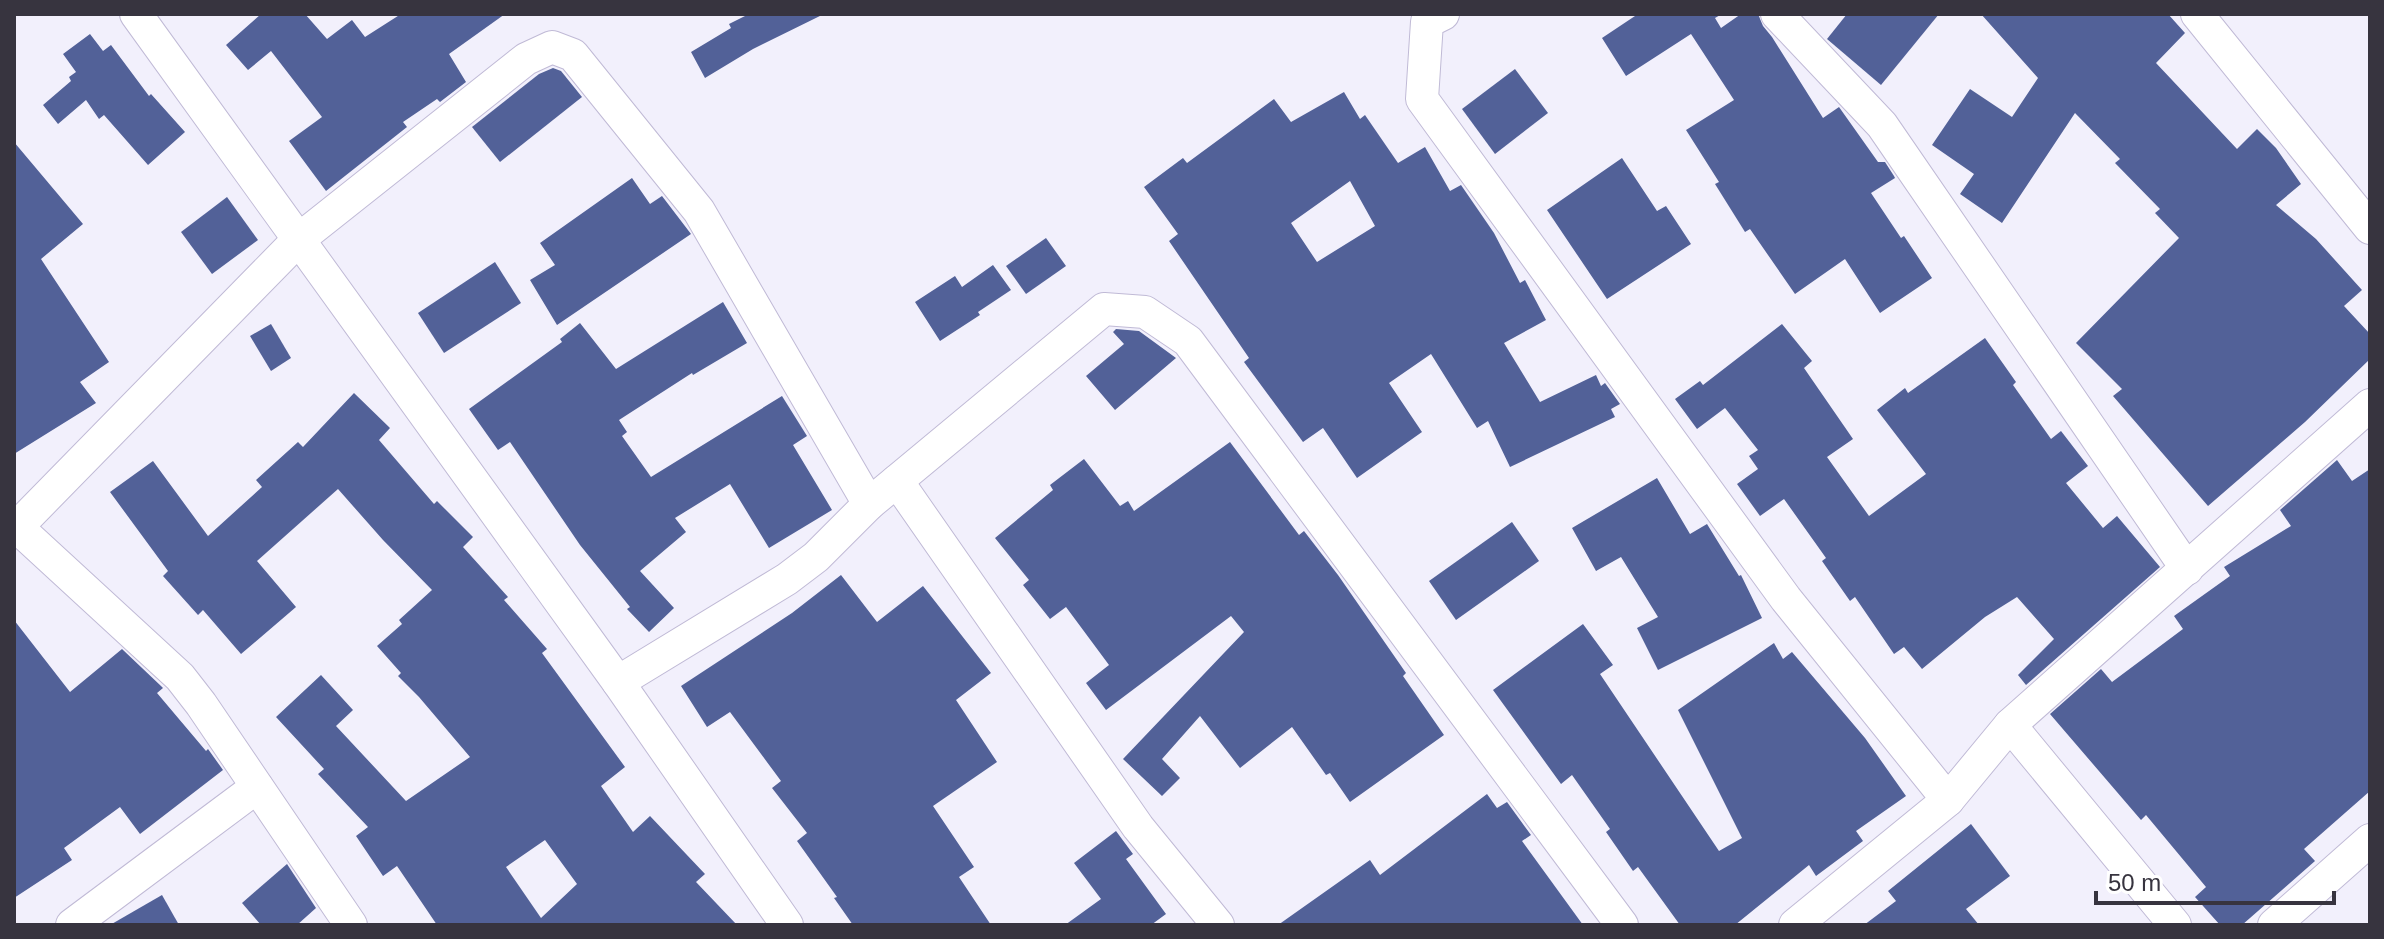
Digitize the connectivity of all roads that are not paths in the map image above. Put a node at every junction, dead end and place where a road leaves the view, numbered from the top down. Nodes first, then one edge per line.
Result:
1 (136, 14) edge
2 (1443, 14) edge
3 (1777, 14) edge
4 (2197, 14) edge
5 (2370, 228) edge
6 (298, 240) junction
7 (2370, 405) edge
8 (897, 481) junction
9 (869, 504) junction
10 (15, 528) edge
11 (2187, 569) junction
12 (618, 682) junction
13 (2010, 725) junction
14 (257, 787) junction
15 (1948, 800) junction
16 (2364, 858) edge
17 (72, 925) edge
18 (351, 925) edge
19 (787, 925) edge
20 (1218, 925) edge
21 (1622, 925) edge
22 (1795, 925) edge
23 (2175, 925) edge
24 (2274, 925) edge

1 - 6 street
2 - 15 street
3 - 11 street
4 - 5 street
6 - 9 street
6 - 10 street
6 - 12 street
7 - 11 street
8 - 9 street
8 - 20 street
8 - 21 street
9 - 12 street
10 - 14 street
11 - 13 street
12 - 19 street
13 - 15 street
13 - 23 street
14 - 17 street
14 - 18 street
15 - 22 street
16 - 24 street

